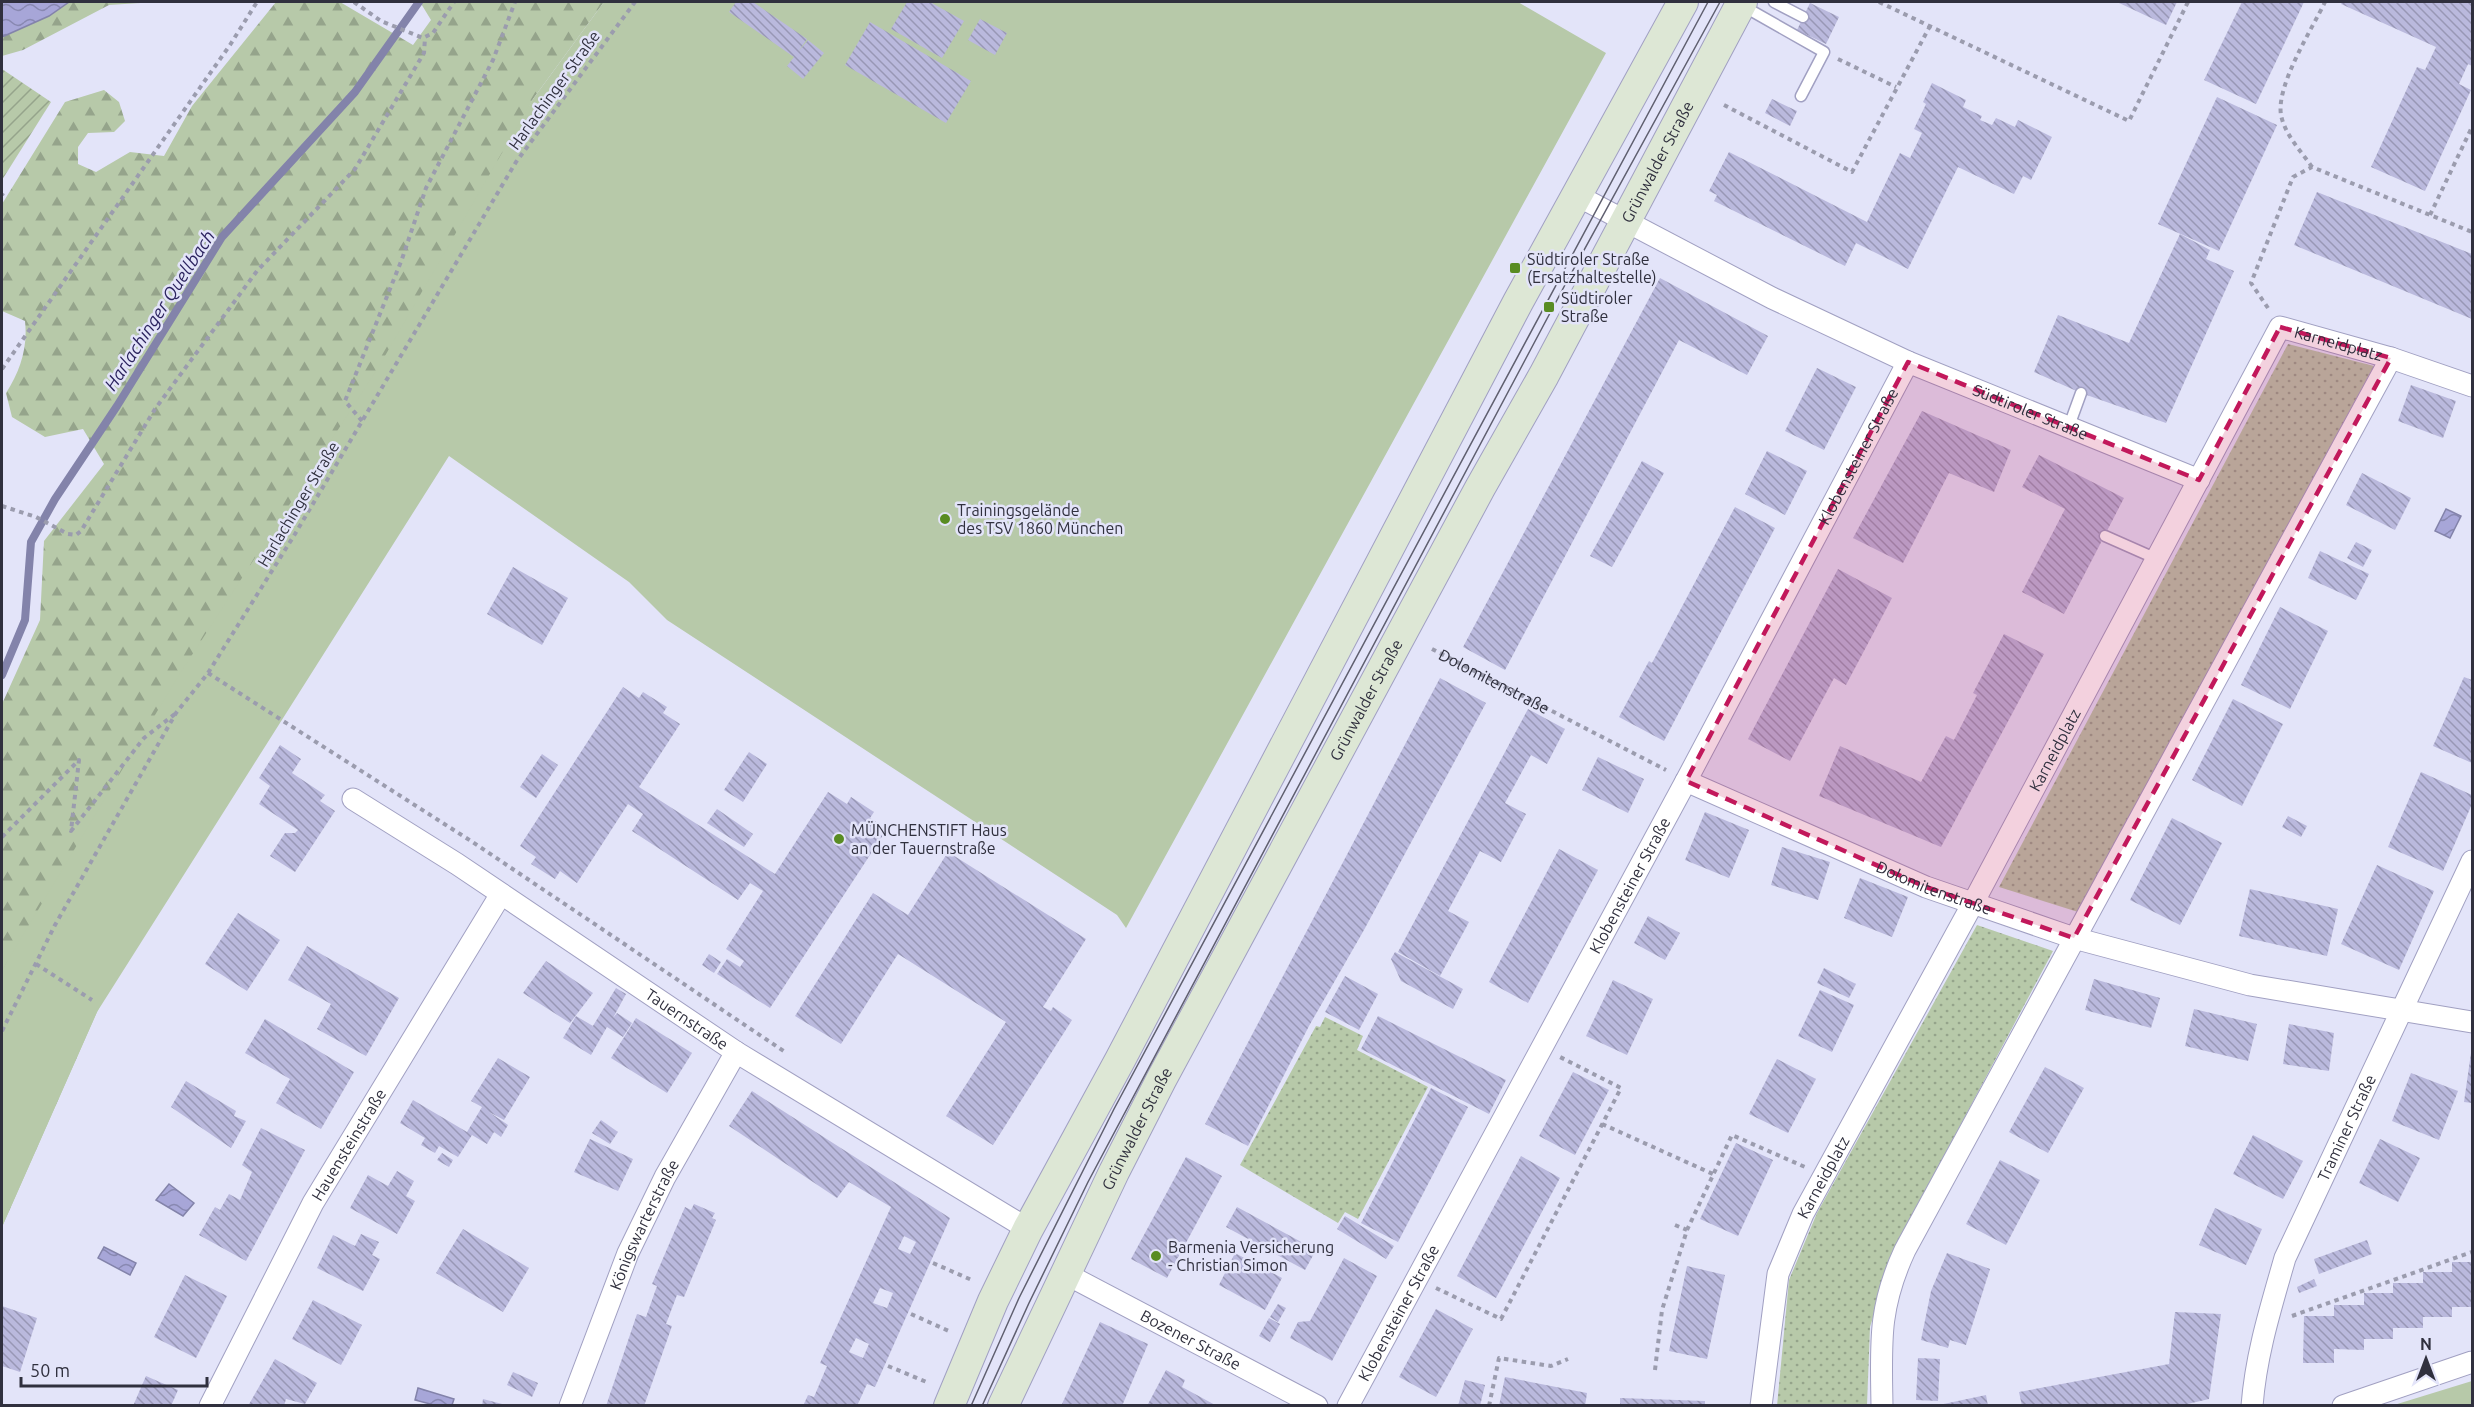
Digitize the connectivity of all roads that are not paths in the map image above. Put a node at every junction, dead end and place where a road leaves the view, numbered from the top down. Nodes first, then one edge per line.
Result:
1 (1683, 2) edge
2 (1774, 2) edge
3 (1741, 3) edge
4 (1803, 17) dead end
5 (1801, 96) dead end
6 (1576, 195) junction
7 (1626, 222) junction
8 (2391, 358) junction
9 (1908, 362) junction
10 (2472, 386) edge
11 (2080, 393) dead end
12 (2069, 426) junction
13 (2199, 480) junction
14 (2105, 536) dead end
15 (2157, 559) junction
16 (1686, 781) junction
17 (353, 799) dead end
18 (2472, 861) edge
19 (501, 894) junction
20 (1972, 905) junction
21 (2074, 938) junction
22 (2403, 1010) junction
23 (2472, 1022) edge
24 (736, 1052) junction
25 (1028, 1229) junction
26 (1066, 1274) junction
27 (2472, 1362) edge
28 (210, 1406) edge
29 (570, 1406) edge
30 (949, 1406) edge
31 (1003, 1406) edge
32 (1317, 1406) edge
33 (1348, 1406) edge
34 (1761, 1406) edge
35 (1882, 1406) edge
36 (2252, 1406) edge
37 (2343, 1406) edge

1 - 6 main road
2 - 4 lane
3 - 5 lane
3 - 7 main road, Grünwalder Straße
6 - 7 street, Südtiroler Straße
6 - 25 main road
7 - 9 street, Südtiroler Straße
7 - 26 main road, Grünwalder Straße
8 - 10 street
8 - 13 street, Karneidplatz
8 - 21 street, Karneidplatz
9 - 12 street, Südtiroler Straße
9 - 16 street, Klobensteiner Straße
11 - 12 lane
12 - 13 street, Südtiroler Straße
13 - 15 street, Karneidplatz
14 - 15 lane
15 - 20 street, Karneidplatz
16 - 20 street, Dolomitenstraße
16 - 33 street, Klobensteiner Straße
17 - 19 street, Tauernstraße
18 - 22 street, Traminer Straße
19 - 24 street, Tauernstraße
19 - 28 street, Hauensteinstraße
20 - 21 street, Dolomitenstraße
20 - 34 street, Karneidplatz
21 - 22 street, Dolomitenstraße
21 - 35 street, Karneidplatz
22 - 23 street, Dolomitenstraße
22 - 36 street, Traminer Straße
24 - 25 street, Tauernstraße
24 - 29 street, Königswarterstraße
25 - 30 main road
26 - 31 main road, Grünwalder Straße
26 - 32 street, Bozener Straße
27 - 37 street

